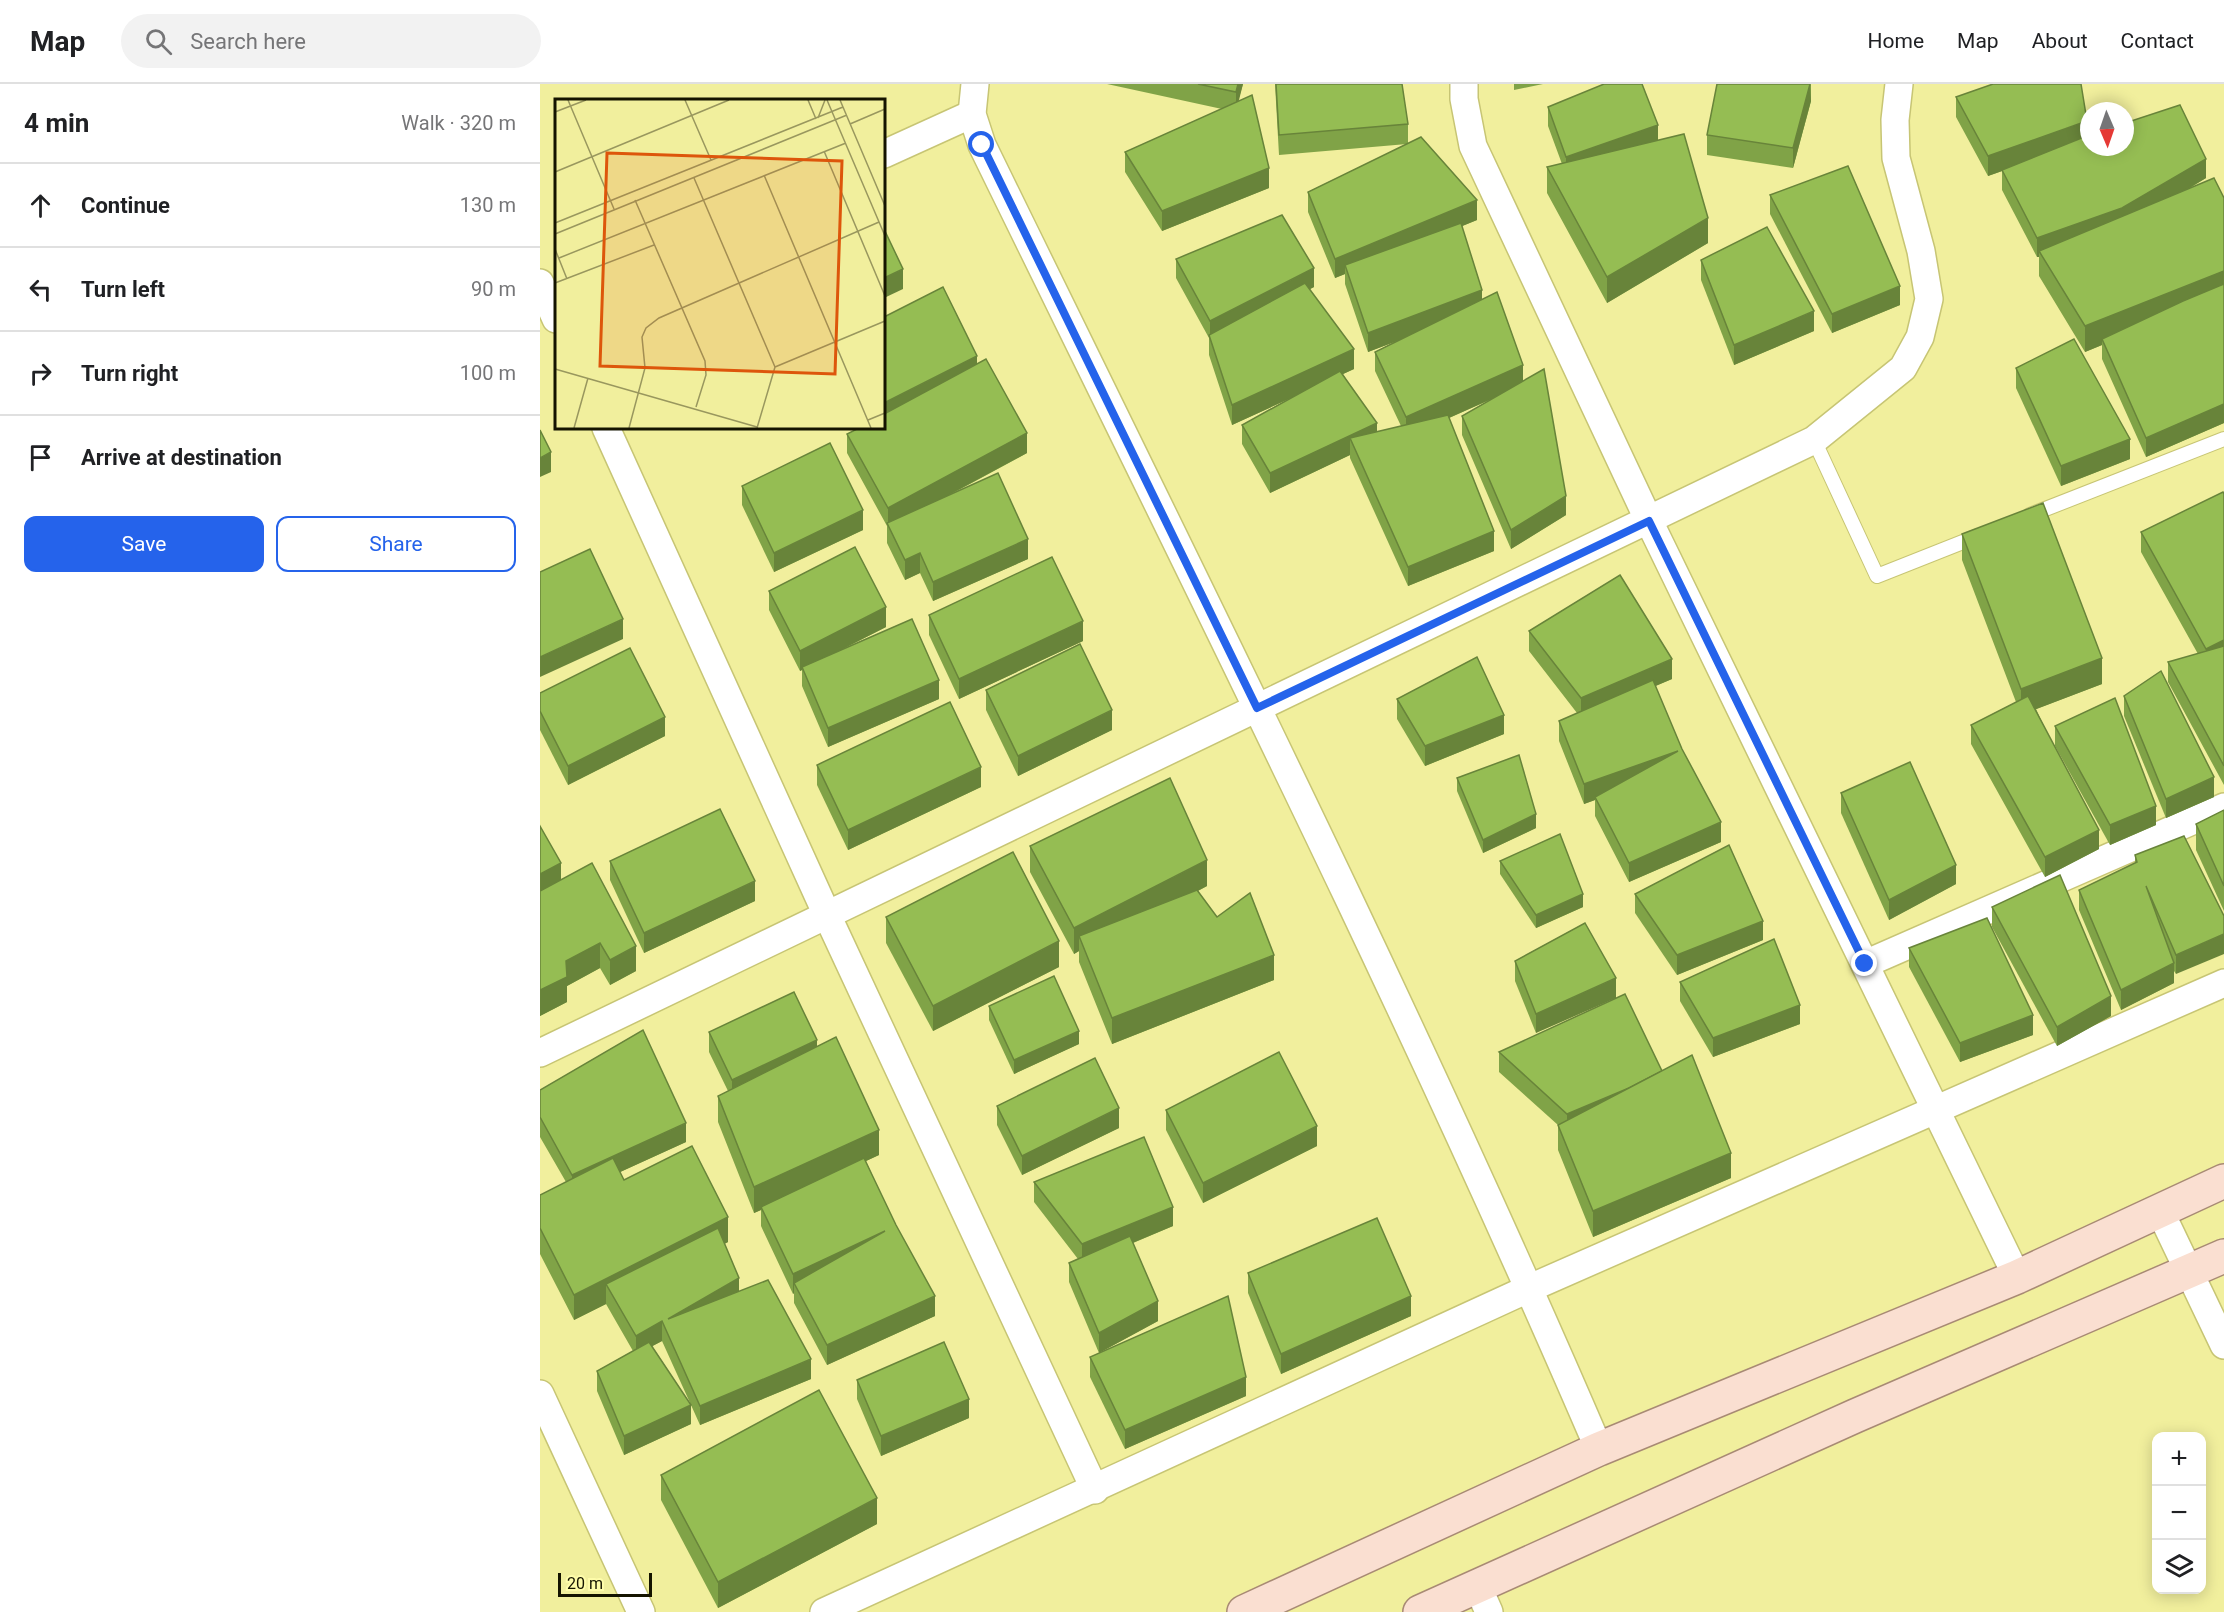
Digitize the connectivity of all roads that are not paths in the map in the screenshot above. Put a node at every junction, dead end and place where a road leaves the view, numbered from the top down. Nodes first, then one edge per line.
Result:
1 (975, 84) edge
2 (1464, 84) edge
3 (1899, 84) edge
4 (972, 114) junction
5 (885, 154) edge
6 (606, 429) edge
7 (2224, 439) edge
8 (1814, 440) junction
9 (2018, 520) edge
10 (1649, 521) junction
11 (1996, 529) edge
12 (1257, 708) junction
13 (2224, 807) edge
14 (827, 915) junction
15 (1865, 964) junction
16 (2224, 984) edge
17 (540, 1053) edge
18 (1937, 1110) junction
19 (2224, 1181) edge
20 (2160, 1211) junction
21 (2224, 1256) edge
22 (2189, 1271) junction
23 (2017, 1277) junction
24 (1530, 1288) junction
25 (2224, 1345) edge
26 (540, 1394) edge
27 (1599, 1449) junction
28 (1095, 1490) junction
29 (1484, 1600) edge
30 (641, 1612) edge
31 (824, 1612) edge
32 (1245, 1612) edge
33 (1420, 1612) edge

1 - 4 street
2 - 10 street
3 - 8 street
4 - 5 street
4 - 12 street
6 - 14 street
7 - 9 lane
8 - 10 street
8 - 11 lane
10 - 12 street
10 - 15 street
12 - 14 street
12 - 24 street
13 - 15 street
14 - 17 street
14 - 28 street
15 - 18 street
16 - 18 street
18 - 23 street
18 - 24 street
19 - 20 main road
20 - 22 street
20 - 23 main road
21 - 22 main road
22 - 25 street
22 - 29 main road
23 - 27 main road
24 - 27 street
24 - 28 street
26 - 30 street
27 - 32 main road
28 - 31 street
29 - 33 main road

